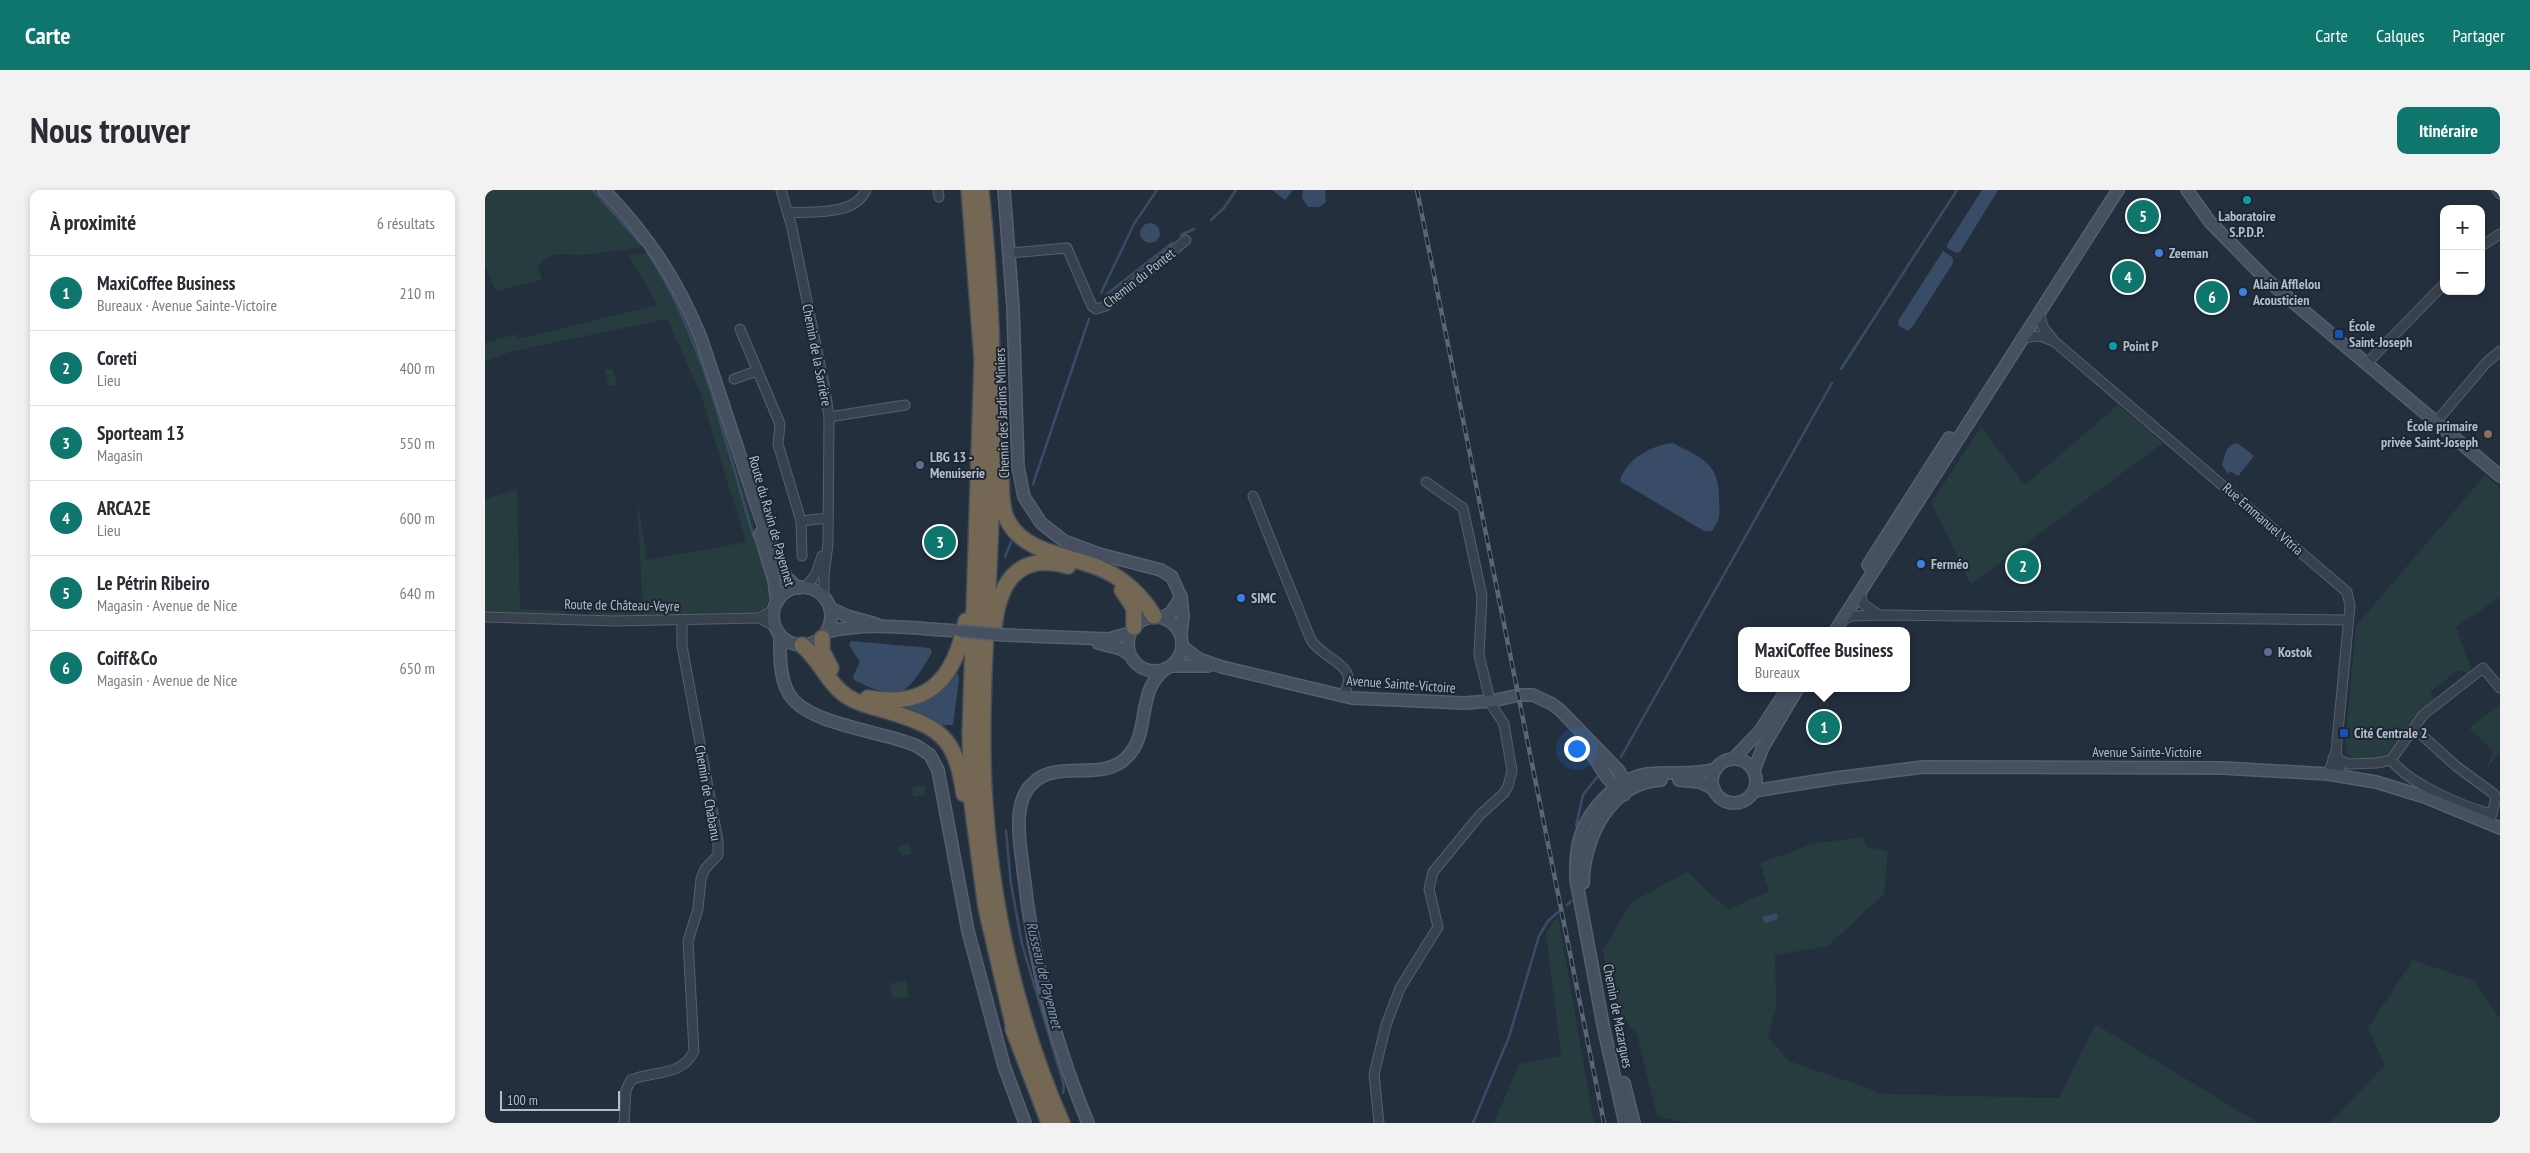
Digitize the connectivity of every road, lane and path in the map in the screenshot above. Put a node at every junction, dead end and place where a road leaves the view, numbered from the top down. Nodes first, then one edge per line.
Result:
1 (604, 190) edge
2 (781, 190) edge
3 (866, 190) edge
4 (969, 190) edge
5 (983, 190) edge
6 (1003, 190) edge
7 (2108, 190) edge
8 (2117, 190) edge
9 (2187, 190) edge
10 (2194, 190) edge
11 (2497, 190) edge
12 (2500, 194) edge
13 (789, 213) junction
14 (2500, 234) edge
15 (1186, 240) dead end
16 (2485, 243) edge
17 (1009, 253) junction
18 (2440, 288) edge
19 (2039, 312) junction
20 (740, 329) dead end
21 (2021, 338) junction
22 (2055, 342) junction
23 (2500, 351) edge
24 (2370, 360) junction
25 (757, 370) junction
26 (734, 379) dead end
27 (905, 405) dead end
28 (829, 417) junction
29 (2438, 420) junction
30 (736, 448) junction
31 (979, 460) junction
32 (2500, 468) edge
33 (2500, 476) edge
34 (1426, 482) dead end
35 (1253, 496) dead end
36 (828, 520) junction
37 (801, 521) junction
38 (802, 556) dead end
39 (801, 588) junction
40 (1860, 592) junction
41 (823, 597) junction
42 (1181, 597) junction
43 (776, 605) junction
44 (830, 608) junction
45 (1881, 615) junction
46 (485, 617) edge
47 (1158, 617) junction
48 (759, 618) junction
49 (1842, 620) junction
50 (2348, 620) junction
51 (682, 621) junction
52 (1829, 627) edge
53 (1838, 627) edge
54 (889, 628) junction
55 (778, 630) junction
56 (1132, 630) junction
57 (1181, 634) junction
58 (824, 635) junction
59 (1077, 639) junction
60 (797, 644) junction
61 (1183, 647) junction
62 (1133, 659) junction
63 (781, 662) junction
64 (1222, 667) junction
65 (1169, 668) junction
66 (2500, 688) edge
67 (1786, 692) edge
68 (1796, 692) edge
69 (1341, 696) junction
70 (1147, 697) junction
71 (1490, 701) junction
72 (2414, 728) junction
73 (2336, 756) junction
74 (1733, 759) junction
75 (2391, 760) junction
76 (1715, 769) junction
77 (2328, 774) junction
78 (2341, 776) junction
79 (1755, 781) junction
80 (1621, 789) junction
81 (1714, 789) junction
82 (2490, 819) junction
83 (2500, 828) edge
84 (990, 854) junction
85 (1592, 960) junction
86 (1016, 1037) junction
87 (624, 1123) edge
88 (1025, 1123) edge
89 (1049, 1123) edge
90 (1062, 1123) edge
91 (1088, 1123) edge
92 (1379, 1123) edge
93 (1625, 1123) edge
94 (1634, 1123) edge

1 - 30 street, Route du Ravin de Payennet
2 - 13 street, Chemin de la Sarrière
3 - 13 street
4 - 31 highway
5 - 47 highway
5 - 84 highway
6 - 17 street, Chemin des Jardins Miniers
7 - 52 street
8 - 19 street
9 - 29 street
10 - 24 street
11 - 12 street
13 - 28 street, Chemin de la Sarrière
14 - 16 street
15 - 17 street, Chemin du Pontet
17 - 42 street, Chemin des Jardins Miniers
18 - 24 street
19 - 21 street
19 - 22 street
20 - 25 street
21 - 22 street
21 - 40 street
22 - 50 street, Rue Emmanuel Vitria
23 - 29 street
24 - 29 street
25 - 26 street
25 - 37 street
27 - 28 street
28 - 36 street, Chemin de la Sarrière
29 - 32 street
29 - 33 street
30 - 39 street, Route du Ravin de Payennet
30 - 43 street, Route du Ravin de Payennet
31 - 58 highway
31 - 86 highway
34 - 71 street
35 - 69 street
36 - 37 street
36 - 39 street
36 - 41 street
37 - 38 street
39 - 41 street
39 - 43 street
40 - 45 street
40 - 49 street
41 - 44 street
42 - 47 street
42 - 57 street, Chemin des Jardins Miniers
43 - 48 street, Route de Château-Veyre
43 - 55 street
44 - 54 street
44 - 58 street
45 - 49 street
45 - 50 street
46 - 51 street, Route de Château-Veyre
47 - 56 street
47 - 57 street
48 - 51 street, Route de Château-Veyre
48 - 55 street, Route de Château-Veyre
49 - 53 street
50 - 73 street, Rue Emmanuel Vitria
51 - 87 street, Chemin de Chabanu
54 - 58 street
54 - 59 street, bridge
55 - 60 street
55 - 63 street
56 - 59 street
56 - 62 street
56 - 84 highway
57 - 61 street
58 - 60 street
59 - 62 street
60 - 63 street
60 - 86 highway
61 - 64 street, Avenue Sainte-Victoire
61 - 65 street
62 - 65 street
62 - 70 street
63 - 88 street
64 - 65 street, Avenue Sainte-Victoire
64 - 69 street, Avenue Sainte-Victoire
65 - 70 street
66 - 72 street
67 - 74 street
68 - 79 street
69 - 71 street, Avenue Sainte-Victoire
70 - 91 street
71 - 80 street, Avenue Sainte-Victoire
71 - 92 street
72 - 75 street
72 - 82 street
73 - 75 street
73 - 77 street
73 - 78 street
74 - 76 street
74 - 79 street
75 - 82 street
76 - 80 street
76 - 81 street
77 - 78 street, Avenue Sainte-Victoire
77 - 79 street, Avenue Sainte-Victoire
78 - 82 street, Avenue Sainte-Victoire
79 - 81 street
80 - 81 street
80 - 85 street
82 - 83 street, Avenue Sainte-Victoire
84 - 90 highway
85 - 93 street, Chemin de Mazargues
85 - 94 street, Chemin de Mazargues
86 - 89 highway

